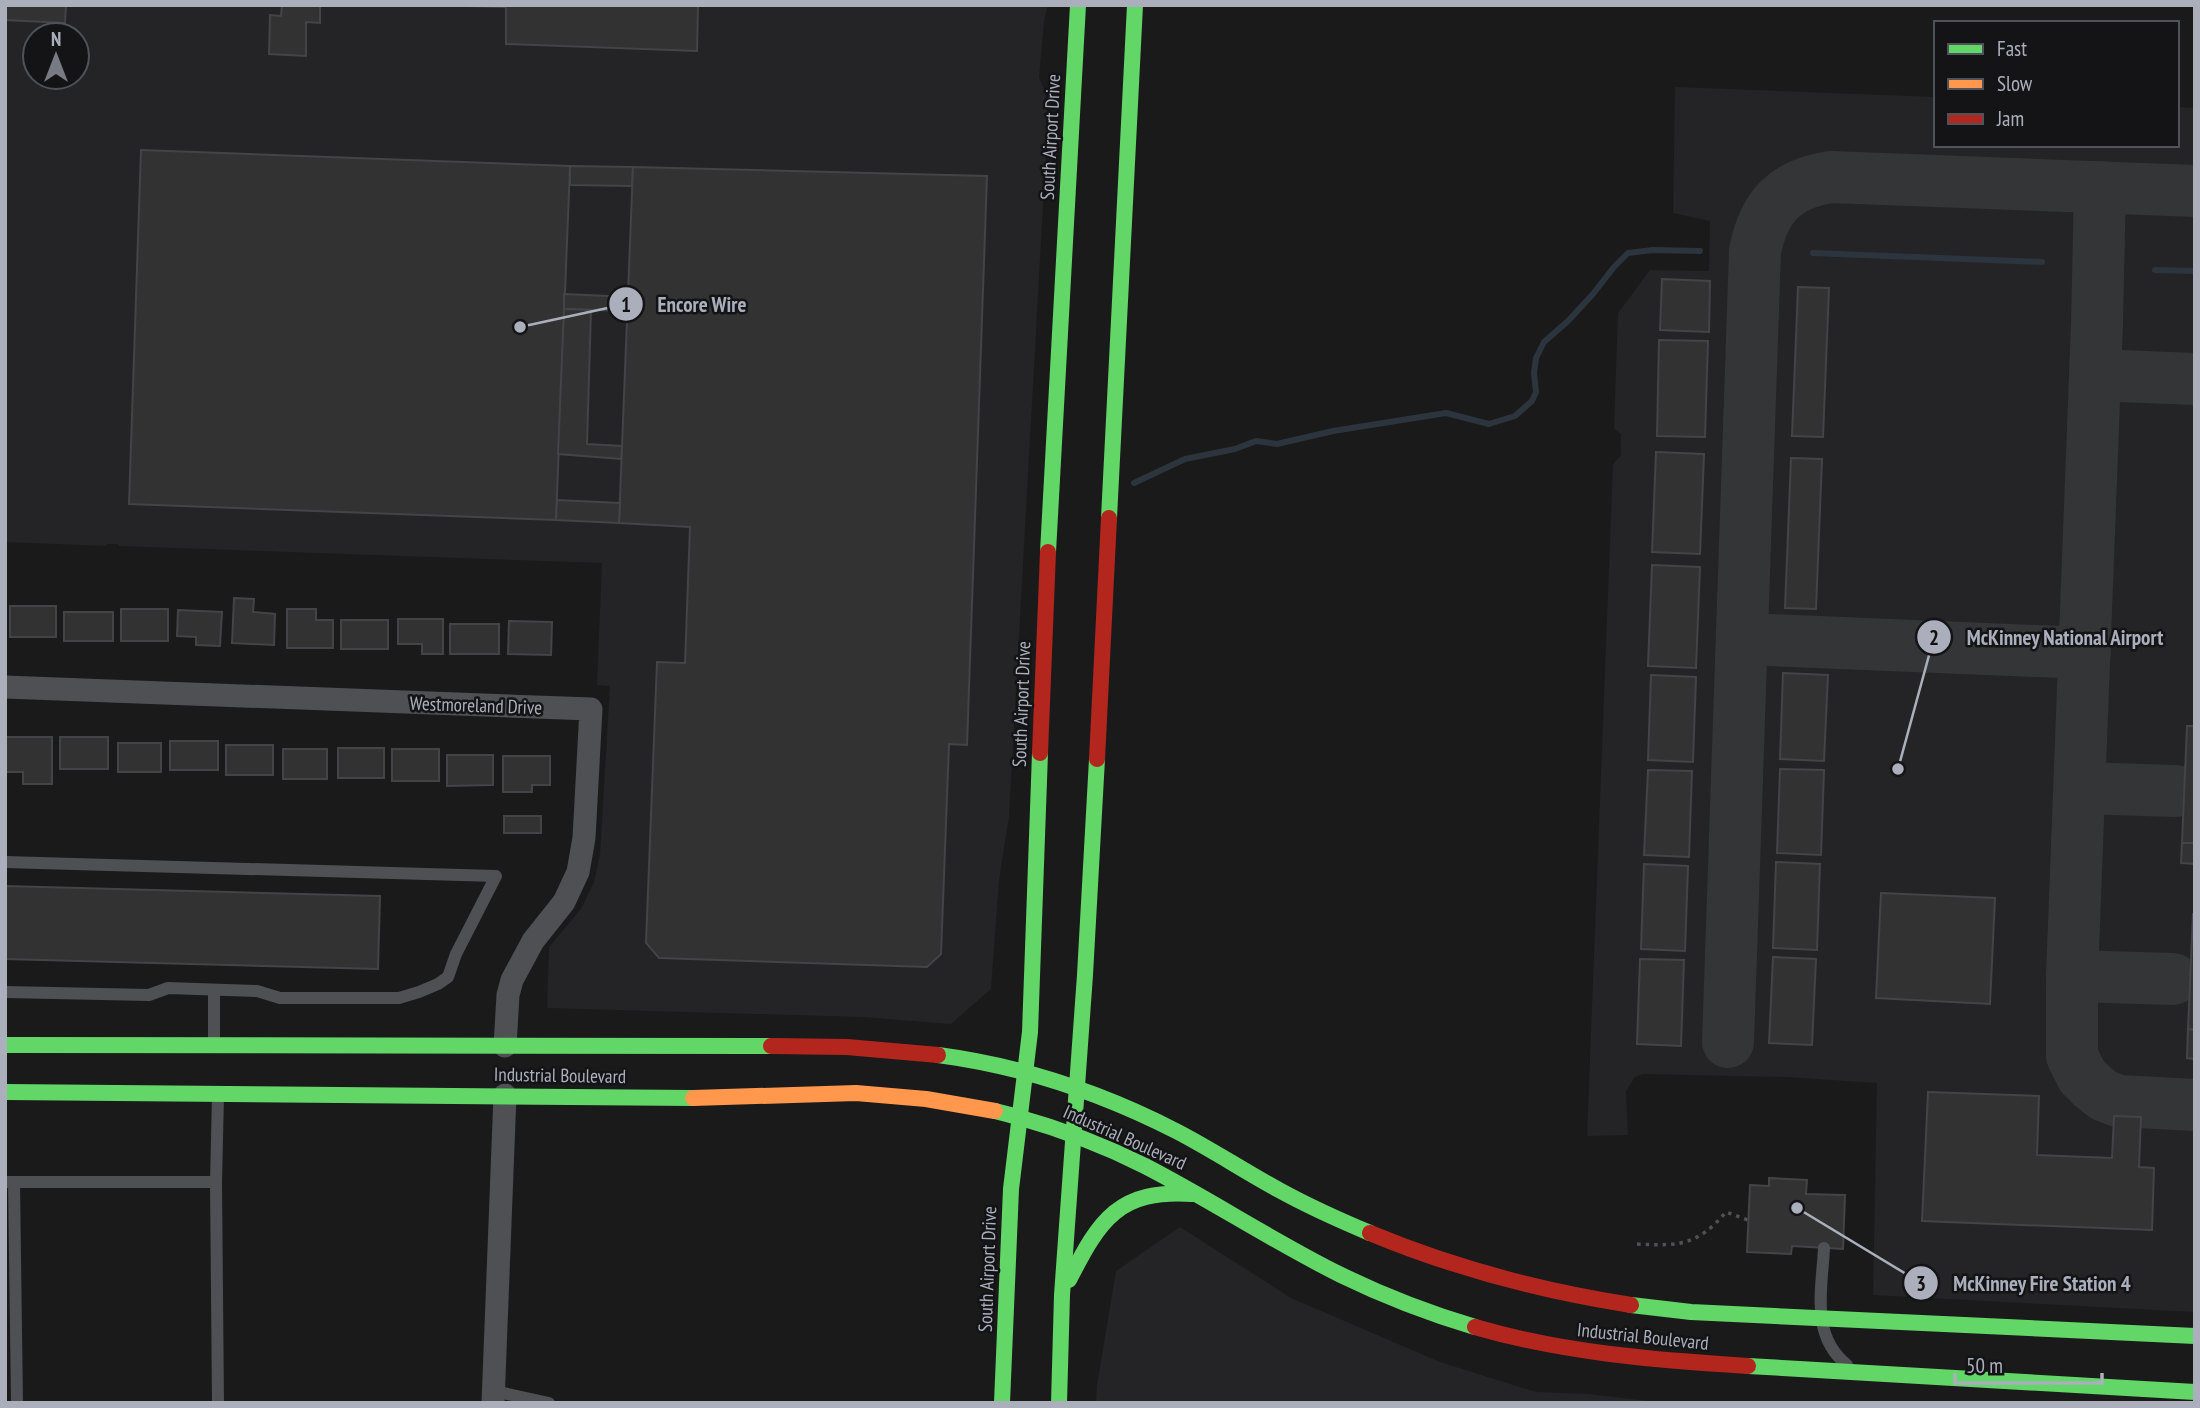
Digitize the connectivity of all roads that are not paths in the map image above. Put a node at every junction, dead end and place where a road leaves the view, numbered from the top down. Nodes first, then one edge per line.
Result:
1 (1078, 5) edge
2 (1135, 5) edge
3 (5, 687) edge
4 (5, 862) edge
5 (214, 991) junction
6 (5, 992) edge
7 (5, 1045) edge
8 (214, 1045) junction
9 (505, 1052) junction
10 (1024, 1073) junction
11 (1077, 1088) junction
12 (505, 1089) junction
13 (5, 1092) edge
14 (218, 1094) junction
15 (1019, 1117) junction
16 (1072, 1134) junction
17 (10, 1182) edge
18 (216, 1182) junction
19 (1204, 1196) junction
20 (1824, 1248) dead end
21 (1062, 1295) junction
22 (1821, 1319) junction
23 (2195, 1336) edge
24 (1855, 1372) junction
25 (2195, 1392) edge
26 (494, 1397) edge
27 (17, 1403) edge
28 (218, 1403) edge
29 (550, 1403) edge
30 (1002, 1403) edge
31 (1059, 1403) edge

1 - 10 main road, South Airport Drive
2 - 11 main road
3 - 9 street, Westmoreland Drive
4 - 5 lane
5 - 6 lane
5 - 8 lane
7 - 8 main road, Industrial Boulevard
8 - 9 main road, Industrial Boulevard
9 - 10 main road, Industrial Boulevard
10 - 11 main road, Industrial Boulevard
10 - 15 main road, South Airport Drive
11 - 16 main road
11 - 22 main road, Industrial Boulevard
12 - 14 main road, Industrial Boulevard
12 - 15 main road, Industrial Boulevard
12 - 26 street
13 - 14 main road, Industrial Boulevard
14 - 18 lane
15 - 16 main road, Industrial Boulevard
15 - 30 main road, South Airport Drive
16 - 19 main road, Industrial Boulevard
16 - 21 main road
17 - 18 lane
17 - 27 lane
18 - 28 lane
19 - 21 main road
19 - 24 main road, Industrial Boulevard
20 - 22 lane
21 - 31 main road
22 - 23 main road, Industrial Boulevard
22 - 24 lane
24 - 25 main road, Industrial Boulevard
26 - 29 lane

